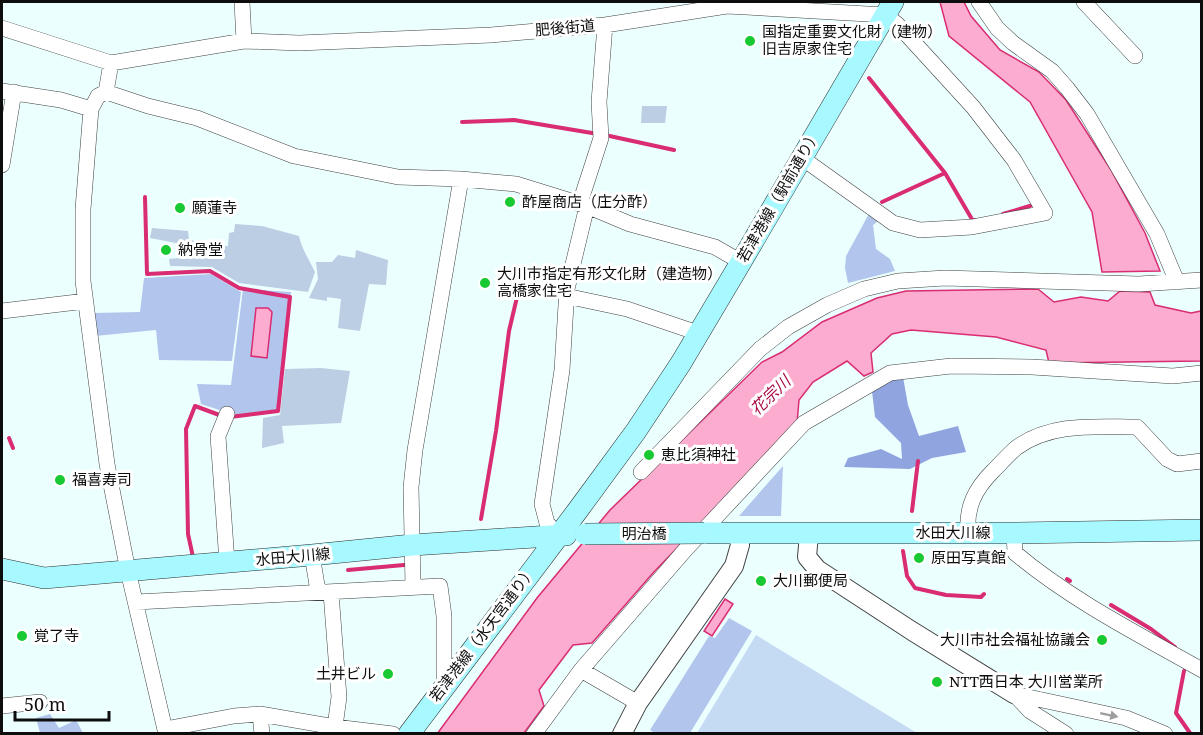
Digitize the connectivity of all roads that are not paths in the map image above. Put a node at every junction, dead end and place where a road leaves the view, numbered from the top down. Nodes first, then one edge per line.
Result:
1 (242, 2) edge
2 (979, 2) edge
3 (1084, 2) edge
4 (889, 8) edge
5 (605, 25) junction
6 (2, 28) edge
7 (244, 41) junction
8 (1135, 56) dead end
9 (111, 63) junction
10 (8, 92) edge
11 (106, 92) junction
12 (91, 109) junction
13 (802, 158) junction
14 (2, 165) edge
15 (461, 179) junction
16 (583, 205) junction
17 (741, 262) junction
18 (1202, 280) edge
19 (1177, 282) junction
20 (566, 296) junction
21 (86, 300) junction
22 (2, 311) edge
23 (698, 333) junction
24 (1202, 373) edge
25 (227, 414) dead end
26 (1202, 461) edge
27 (641, 472) dead end
28 (1202, 530) edge
29 (704, 533) joint
30 (968, 533) junction
31 (1014, 533) junction
32 (585, 534) joint
33 (809, 534) junction
34 (738, 535) junction
35 (559, 536) junction
36 (412, 545) junction
37 (312, 555) junction
38 (226, 562) junction
39 (2, 569) edge
40 (128, 571) junction
41 (413, 586) junction
42 (325, 592) junction
43 (136, 602) junction
44 (581, 670) junction
45 (1202, 670) edge
46 (444, 685) junction
47 (1014, 694) junction
48 (40, 702) dead end
49 (638, 703) junction
50 (2, 706) edge
51 (260, 714) junction
52 (334, 730) edge
53 (166, 731) edge
54 (262, 734) edge
55 (393, 734) edge
56 (409, 734) edge
57 (534, 734) edge
58 (622, 734) edge
59 (1066, 734) edge
60 (1165, 734) edge

1 - 7 street
2 - 19 street
3 - 8 street
4 - 5 street, 肥後街道
4 - 13 main road, 若津港線（駅前通り）
4 - 13 street
5 - 7 street, 肥後街道
5 - 16 street
6 - 9 street
7 - 9 street, 肥後街道
9 - 11 street
10 - 12 street
10 - 14 street
11 - 12 street
11 - 15 street
12 - 21 street
13 - 17 main road, 若津港線（駅前通り）
15 - 16 street
15 - 36 street
16 - 17 street
16 - 20 street
17 - 23 main road, 若津港線（駅前通り）
18 - 19 street
19 - 27 street
20 - 23 street
20 - 35 street
21 - 22 street
21 - 40 street
23 - 35 main road, 若津港線（駅前通り）
24 - 44 street
25 - 38 street
26 - 30 street
28 - 31 main road, 水田大川線
29 - 32 main road, 明治橋, bridge
29 - 34 main road, 水田大川線
30 - 31 main road, 水田大川線
30 - 33 main road, 水田大川線
31 - 45 street
32 - 35 main road, 水田大川線
33 - 34 main road, 水田大川線
33 - 47 street
34 - 49 street
35 - 36 main road, 水田大川線
35 - 46 main road, 若津港線（水天宮通り）
36 - 37 main road, 水田大川線
36 - 41 street
37 - 38 main road, 水田大川線
37 - 42 street
38 - 40 main road, 水田大川線
39 - 40 main road, 水田大川線
40 - 43 street
41 - 42 street
41 - 46 street
42 - 43 street
42 - 52 street
43 - 53 street
44 - 49 street
44 - 57 street
46 - 56 main road, 若津港線（水天宮通り）
47 - 59 street
47 -> 60 street
48 - 50 street
49 - 58 street
51 - 52 street
51 - 53 street
51 - 54 street
52 - 55 street

